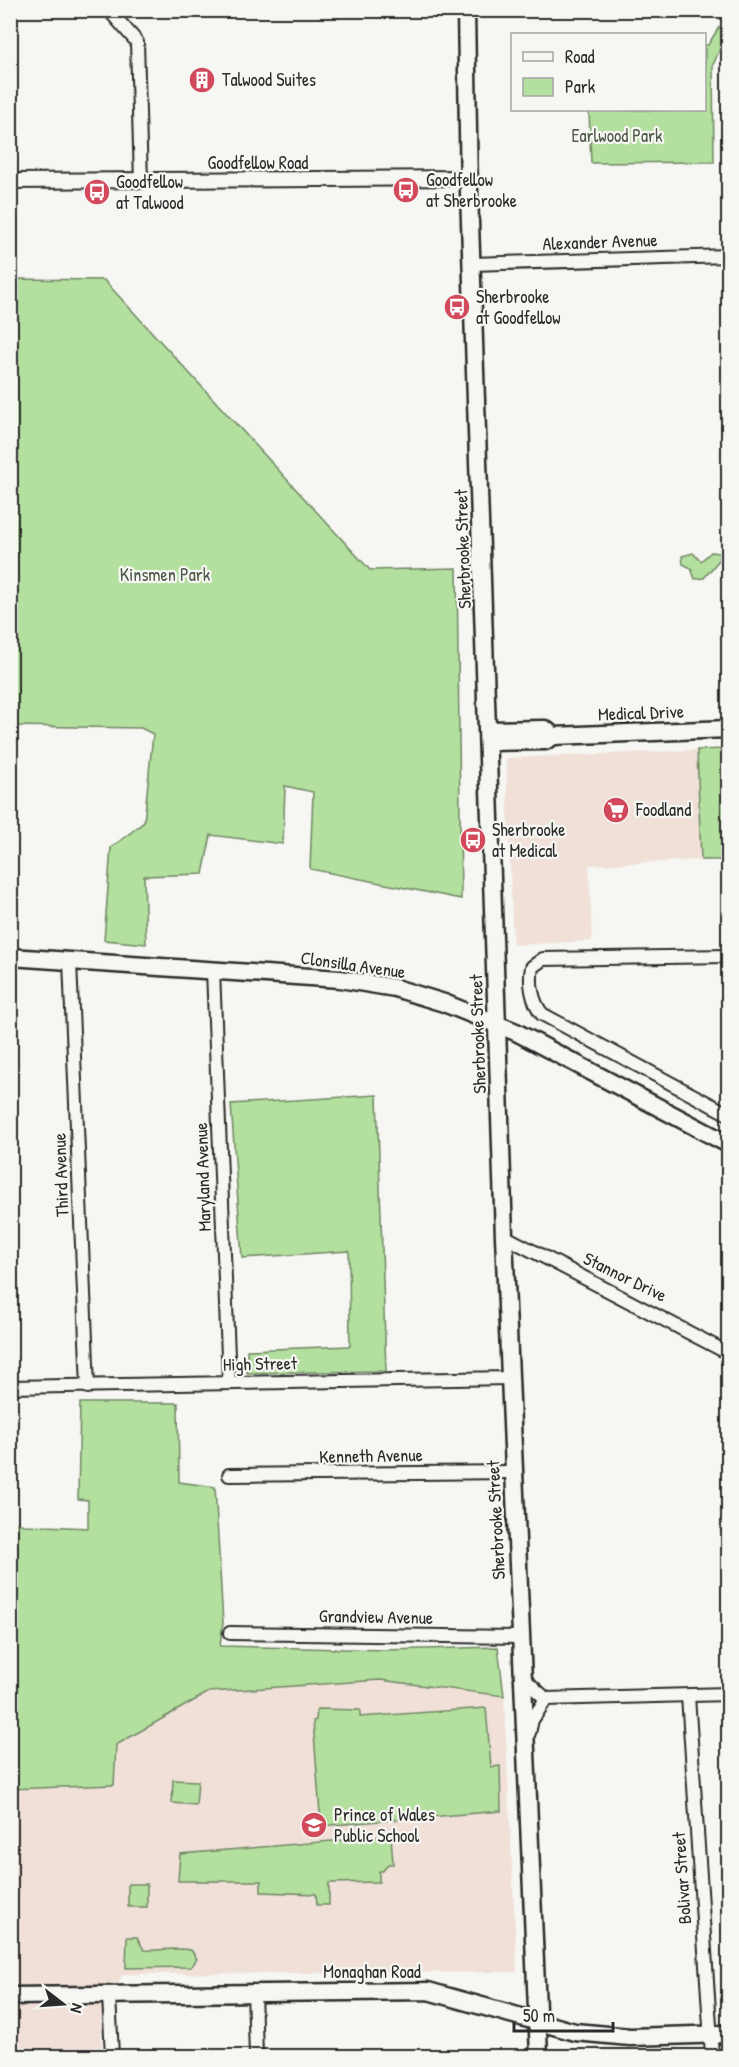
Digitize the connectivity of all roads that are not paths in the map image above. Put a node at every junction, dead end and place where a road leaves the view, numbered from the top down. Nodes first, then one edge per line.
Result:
1 (110, 10) edge
2 (466, 10) edge
3 (469, 178) junction
4 (10, 181) edge
5 (141, 182) junction
6 (729, 256) edge
7 (473, 264) junction
8 (729, 729) edge
9 (488, 736) junction
10 (729, 956) edge
11 (10, 957) edge
12 (70, 962) junction
13 (213, 970) junction
14 (497, 1024) junction
15 (729, 1114) edge
16 (729, 1144) edge
17 (504, 1236) junction
18 (729, 1353) edge
19 (509, 1378) junction
20 (229, 1382) junction
21 (88, 1387) junction
22 (10, 1388) edge
23 (513, 1472) junction
24 (229, 1475) dead end
25 (230, 1634) dead end
26 (521, 1637) junction
27 (522, 1677) junction
28 (729, 1694) edge
29 (688, 1696) junction
30 (546, 1699) junction
31 (526, 1743) junction
32 (254, 1992) junction
33 (109, 1995) junction
34 (10, 1996) edge
35 (537, 2021) junction
36 (729, 2034) edge
37 (710, 2035) junction
38 (112, 2056) edge
39 (256, 2056) edge
40 (539, 2056) edge
41 (712, 2056) edge

1 - 5 street
2 - 3 main road, Sherbrooke Street
3 - 5 street, Goodfellow Road
3 - 7 main road, Sherbrooke Street
4 - 5 street, Goodfellow Road
6 - 7 street, Alexander Avenue
7 - 9 main road, Sherbrooke Street
8 - 9 main road, Medical Drive
9 - 14 main road, Sherbrooke Street
10 - 15 street
11 - 12 main road, Clonsilla Avenue
12 - 13 main road, Clonsilla Avenue
12 - 21 street, Third Avenue
13 - 14 main road, Clonsilla Avenue
13 - 20 street, Maryland Avenue
14 - 16 main road, Clonsilla Avenue
14 - 17 main road, Sherbrooke Street
17 - 18 street, Stannor Drive
17 - 19 main road, Sherbrooke Street
19 - 20 street, High Street
19 - 23 main road, Sherbrooke Street
20 - 21 street, High Street
21 - 22 street, High Street
23 - 24 street, Kenneth Avenue
23 - 26 main road, Sherbrooke Street
25 - 26 street, Grandview Avenue
26 - 27 main road, Sherbrooke Street
27 - 30 street
27 - 31 main road, Sherbrooke Street
28 - 29 street
29 - 30 street
29 - 37 street, Bolivar Street
30 - 31 street
31 - 35 main road, Sherbrooke Street
32 - 33 main road, Monaghan Road
32 - 35 main road, Monaghan Road
32 - 39 street
33 - 34 main road, Monaghan Road
33 - 38 street
35 - 37 main road, Monaghan Road
35 - 40 main road, Sherbrooke Street
36 - 37 main road, Monaghan Road
37 - 41 street, Bolivar Street

